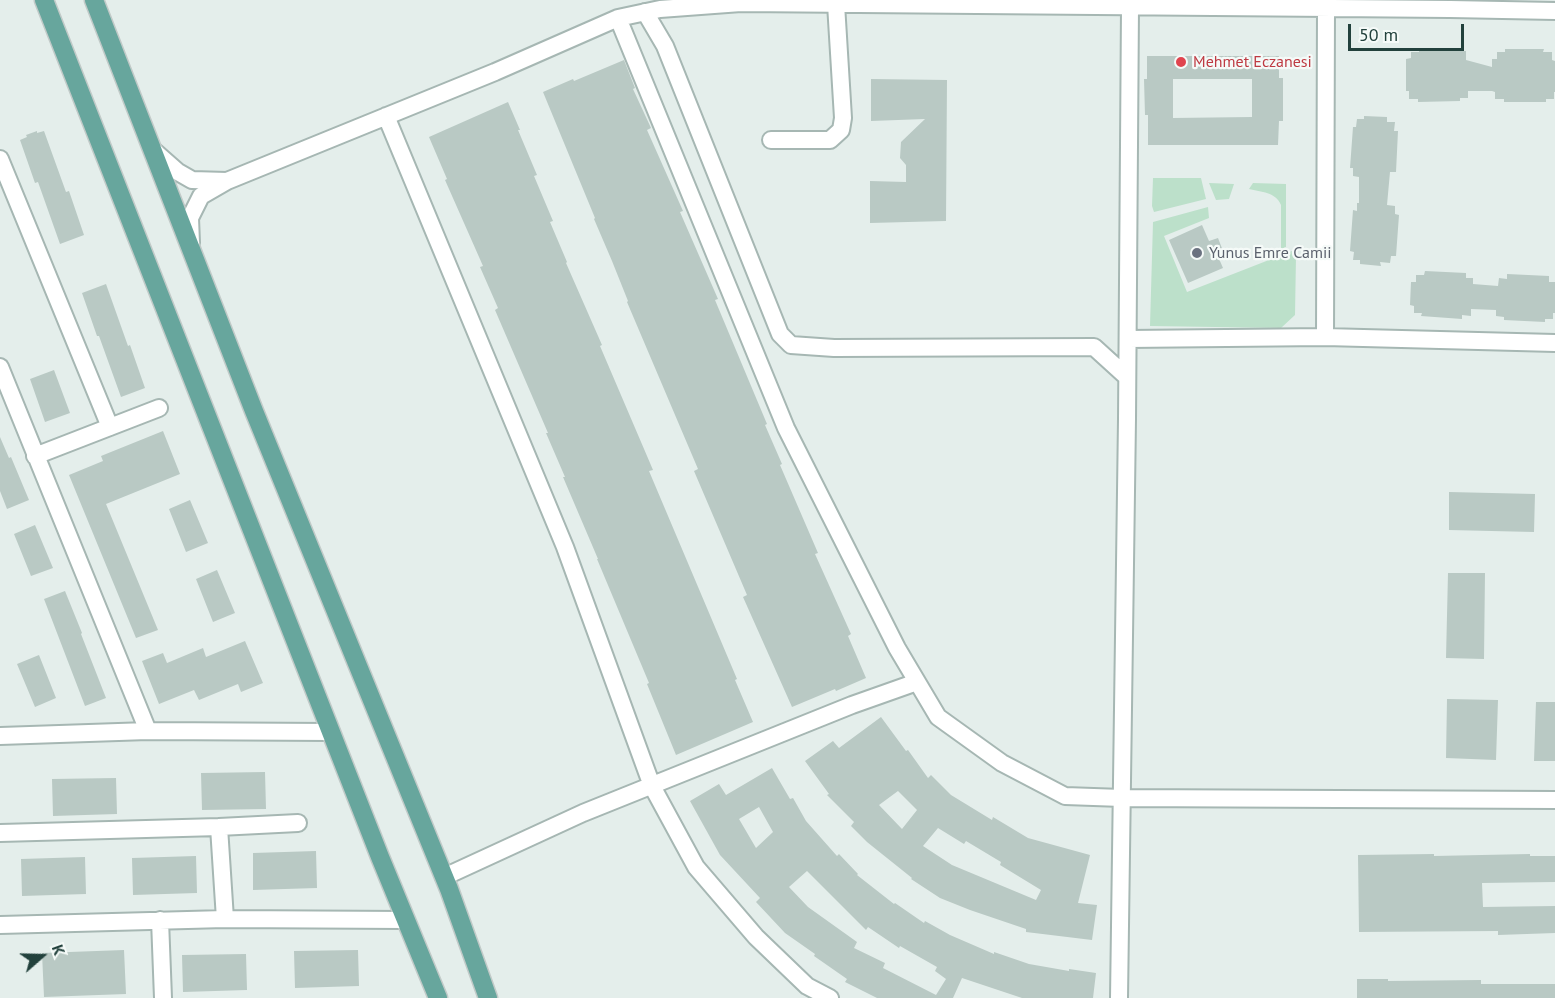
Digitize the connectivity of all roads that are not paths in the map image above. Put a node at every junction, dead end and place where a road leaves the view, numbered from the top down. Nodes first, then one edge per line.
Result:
1 (44, 0) edge
2 (94, 0) edge
3 (836, 4) junction
4 (1225, 4) edge
5 (1130, 7) junction
6 (1326, 8) junction
7 (1555, 11) edge
8 (645, 12) junction
9 (618, 18) junction
10 (386, 116) junction
11 (771, 140) dead end
12 (153, 150) junction
13 (0, 159) edge
14 (226, 181) junction
15 (191, 250) junction
16 (1324, 337) junction
17 (1128, 339) junction
18 (1555, 343) edge
19 (0, 368) edge
20 (1127, 377) junction
21 (159, 408) dead end
22 (110, 427) junction
23 (35, 456) junction
24 (917, 682) junction
25 (148, 731) junction
26 (331, 732) junction
27 (0, 736) edge
28 (652, 786) junction
29 (1122, 798) junction
30 (1555, 800) edge
31 (298, 823) dead end
32 (219, 827) junction
33 (0, 833) edge
34 (444, 877) junction
35 (225, 919) junction
36 (159, 920) junction
37 (405, 920) junction
38 (0, 925) edge
39 (163, 998) edge
40 (438, 998) edge
41 (488, 998) edge
42 (830, 998) edge
43 (1119, 998) edge

1 - 26 main road
2 - 12 main road
3 - 5 street
3 - 8 street
3 - 11 street
4 - 5 street
4 - 6 street
5 - 17 street
6 - 7 street
6 - 16 street
8 - 9 street
8 - 20 street
9 - 10 street
9 - 24 street
10 - 14 street
10 - 28 street
12 - 14 street
12 - 15 main road
13 - 22 street
14 - 15 street
15 - 34 main road
16 - 17 street
16 - 18 street
17 - 20 street
19 - 23 street
20 - 29 street
21 - 22 street
22 - 23 street
23 - 25 street
24 - 28 street
24 - 29 street
25 - 26 street
25 - 27 street
26 - 37 main road
28 - 34 street
28 - 42 street
29 - 30 street
29 - 43 street
31 - 32 street
32 - 33 street
32 - 35 street
34 - 41 main road
35 - 36 street
35 - 37 street
36 - 38 street
36 - 39 street
37 - 40 main road

